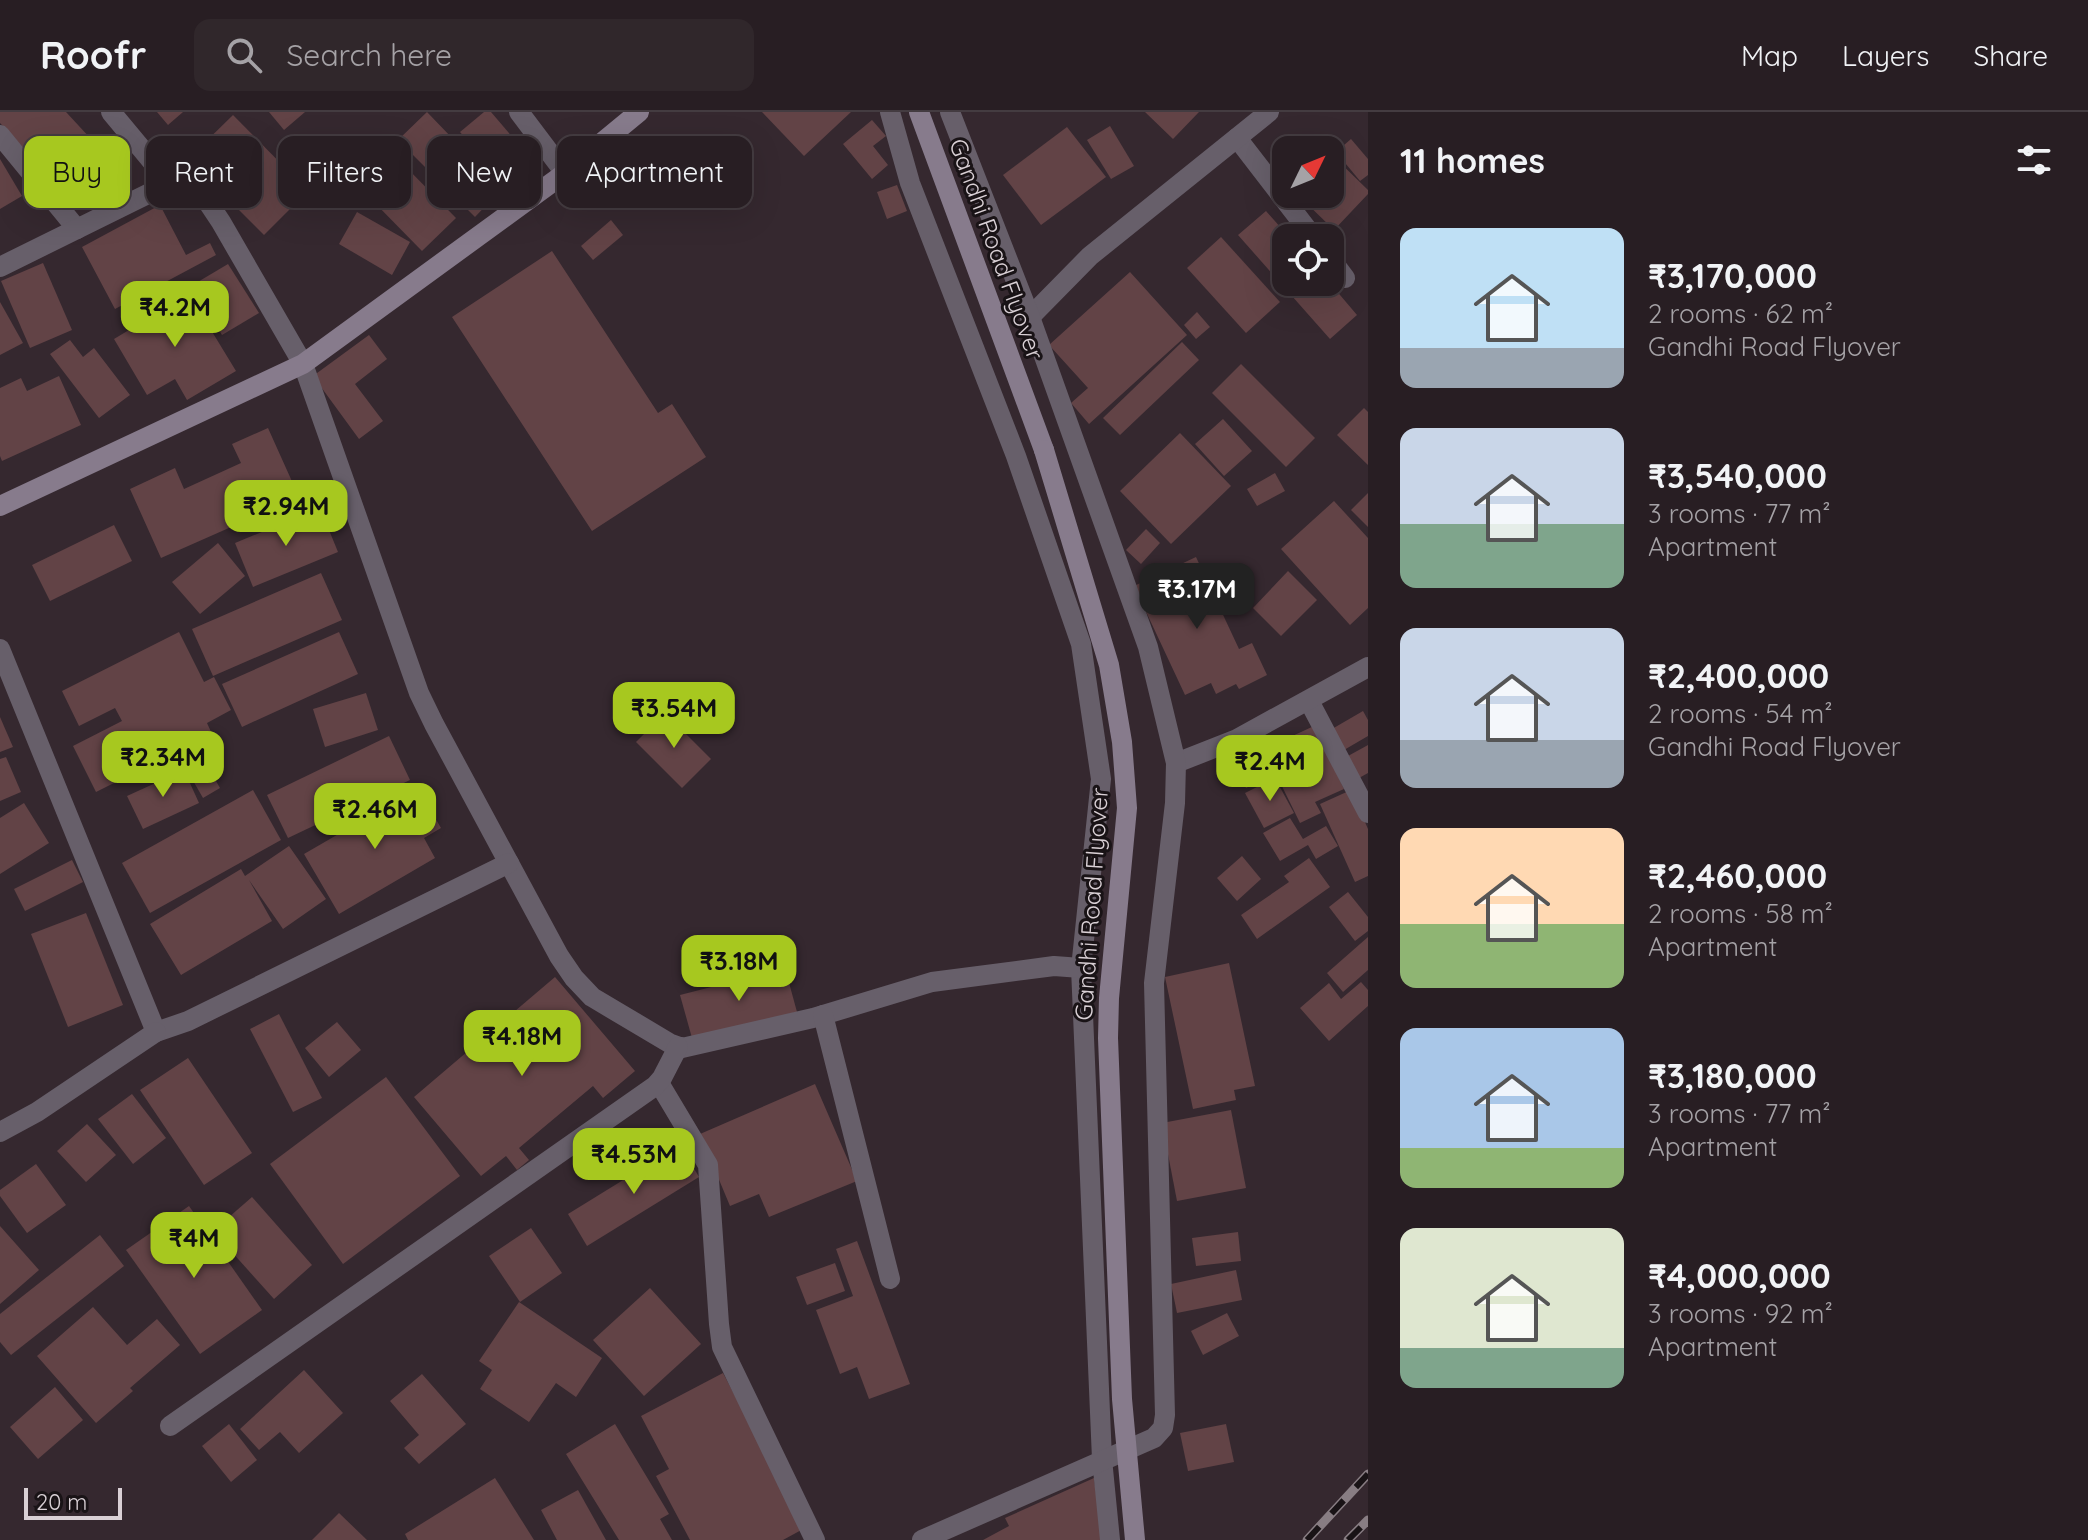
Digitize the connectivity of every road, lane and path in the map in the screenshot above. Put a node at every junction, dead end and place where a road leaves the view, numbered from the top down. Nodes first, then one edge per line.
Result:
1 (111, 112) edge
2 (519, 112) edge
3 (639, 112) edge
4 (890, 112) edge
5 (919, 112) edge
6 (950, 112) edge
7 (1269, 112) edge
8 (0, 135) edge
9 (610, 136) edge
10 (1237, 138) junction
11 (146, 154) edge
12 (557, 162) edge
13 (557, 179) edge
14 (146, 195) edge
15 (212, 208) edge
16 (1303, 224) edge
17 (77, 229) junction
18 (0, 267) edge
19 (1030, 317) junction
20 (303, 364) junction
21 (0, 506) edge
22 (0, 649) edge
23 (1368, 667) edge
24 (1309, 701) junction
25 (1176, 763) junction
26 (1368, 813) edge
27 (509, 863) junction
28 (1081, 968) junction
29 (823, 1015) junction
30 (156, 1032) junction
31 (678, 1047) junction
32 (659, 1083) junction
33 (0, 1132) edge
34 (890, 1279) dead end
35 (170, 1426) dead end
36 (1102, 1459) junction
37 (815, 1540) edge
38 (922, 1540) edge
39 (1110, 1540) edge
40 (1135, 1540) edge

1 - 11 street
2 - 12 street
3 - 9 main road
4 - 28 street
5 - 40 main road, Gandhi Road Flyover, bridge
6 - 19 street
7 - 10 street
8 - 17 street
10 - 16 street
10 - 19 street
13 - 20 main road
14 - 17 street
15 - 20 street
17 - 18 street
19 - 25 street
20 - 21 main road
20 - 27 street
22 - 30 street
23 - 24 street
24 - 25 street
24 - 26 street
25 - 36 street
27 - 30 street
27 - 31 street
28 - 29 street
28 - 36 street
29 - 31 street
29 - 34 street
30 - 33 street
31 - 32 street
32 - 35 street
32 - 37 street
36 - 38 street
36 - 39 street

